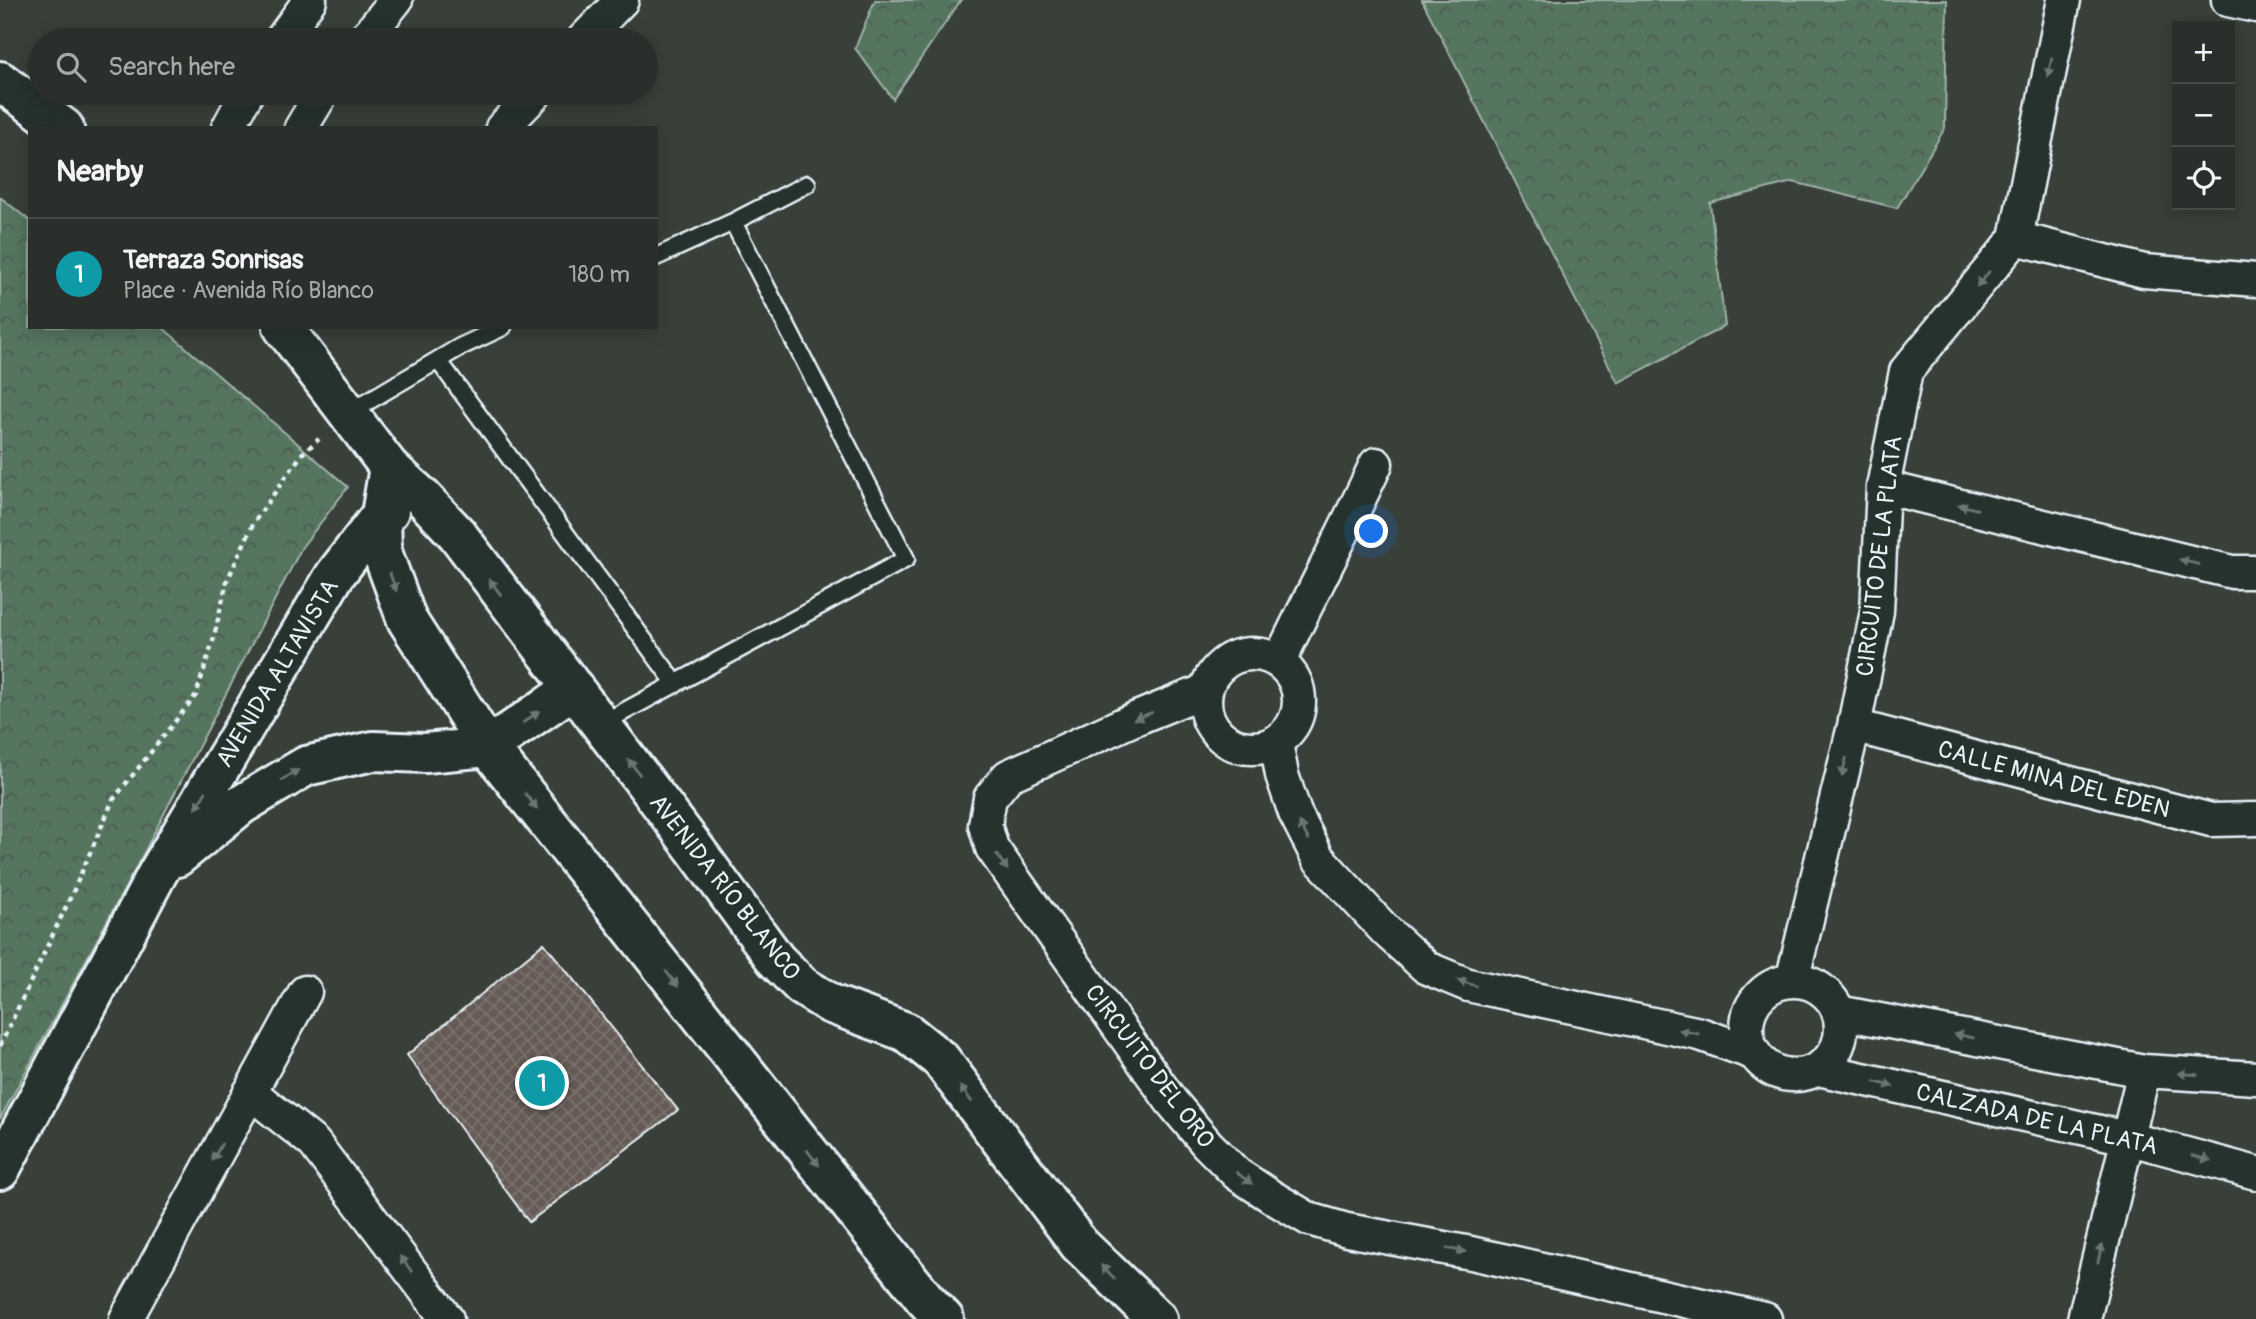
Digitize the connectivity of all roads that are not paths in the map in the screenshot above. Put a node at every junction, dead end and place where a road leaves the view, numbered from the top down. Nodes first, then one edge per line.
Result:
1 (310, 0) edge
2 (396, 0) edge
3 (622, 0) edge
4 (2064, 0) edge
5 (2228, 0) edge
6 (2256, 6) edge
7 (290, 28) edge
8 (374, 28) edge
9 (595, 28) edge
10 (0, 81) edge
11 (28, 102) edge
12 (33, 105) edge
13 (240, 105) edge
14 (315, 105) edge
15 (524, 105) edge
16 (61, 126) edge
17 (229, 126) edge
18 (302, 126) edge
19 (504, 126) edge
20 (807, 184) dead end
21 (733, 222) junction
22 (2016, 239) junction
23 (658, 256) edge
24 (2256, 280) edge
25 (285, 329) edge
26 (499, 329) edge
27 (438, 360) junction
28 (348, 413) junction
29 (1376, 464) dead end
30 (389, 467) junction
31 (1884, 487) junction
32 (420, 495) junction
33 (381, 515) junction
34 (2256, 572) edge
35 (1279, 662) junction
36 (676, 684) junction
37 (574, 688) junction
38 (1206, 690) junction
39 (601, 724) junction
40 (1854, 726) junction
41 (1276, 741) junction
42 (488, 747) junction
43 (2256, 819) edge
44 (157, 874) junction
45 (1792, 981) junction
46 (305, 992) dead end
47 (1838, 1012) junction
48 (1754, 1053) junction
49 (1818, 1069) junction
50 (2144, 1071) junction
51 (2256, 1078) edge
52 (250, 1092) junction
53 (2127, 1138) junction
54 (0, 1170) edge
55 (2256, 1173) edge
56 (445, 1318) edge
57 (126, 1319) edge
58 (944, 1319) edge
59 (1157, 1319) edge
60 (1765, 1319) edge
61 (2084, 1319) edge

1 - 7 street
2 - 8 street
3 - 9 street
4 -> 22 street, CIRCUITO DE LA PLATA
5 - 6 street
10 - 11 street
12 - 16 street
13 - 17 street
14 - 18 street
15 - 19 street
20 - 21 lane
21 - 23 lane
21 - 36 lane
22 - 24 street
22 -> 31 street, CIRCUITO DE LA PLATA
25 - 28 street, AVENIDA RÍO BLANCO
26 - 27 lane
27 - 28 lane
27 - 36 lane
28 - 30 street, AVENIDA RÍO BLANCO
29 - 35 street
30 - 32 street, AVENIDA RÍO BLANCO
30 - 33 street
34 -> 31 street
31 - 40 street, CIRCUITO DE LA PLATA
32 - 33 street, AVENIDA ALTAVISTA
37 -> 32 street, AVENIDA RÍO BLANCO
33 -> 42 street
33 -> 44 street, AVENIDA ALTAVISTA
35 - 38 street
35 - 41 street
36 - 39 lane
37 - 39 street, AVENIDA RÍO BLANCO
42 -> 37 street, AVENIDA ALTAVISTA
38 - 41 street
38 -> 60 street, CIRCUITO DEL ORO
59 -> 39 street, AVENIDA RÍO BLANCO
40 - 43 street, CALLE MINA DEL EDEN
40 -> 45 street, CIRCUITO DE LA PLATA
48 -> 41 street
44 -> 42 street, AVENIDA ALTAVISTA
42 -> 58 street
44 - 54 street, AVENIDA ALTAVISTA
45 - 47 street
45 - 48 street
46 - 52 street
47 - 49 street
50 -> 47 street
48 - 49 street
49 -> 53 street, CALZADA DE LA PLATA
51 -> 50 street
50 - 53 street
56 -> 52 street
52 -> 57 street
53 -> 55 street, CALZADA DE LA PLATA
61 -> 53 street

